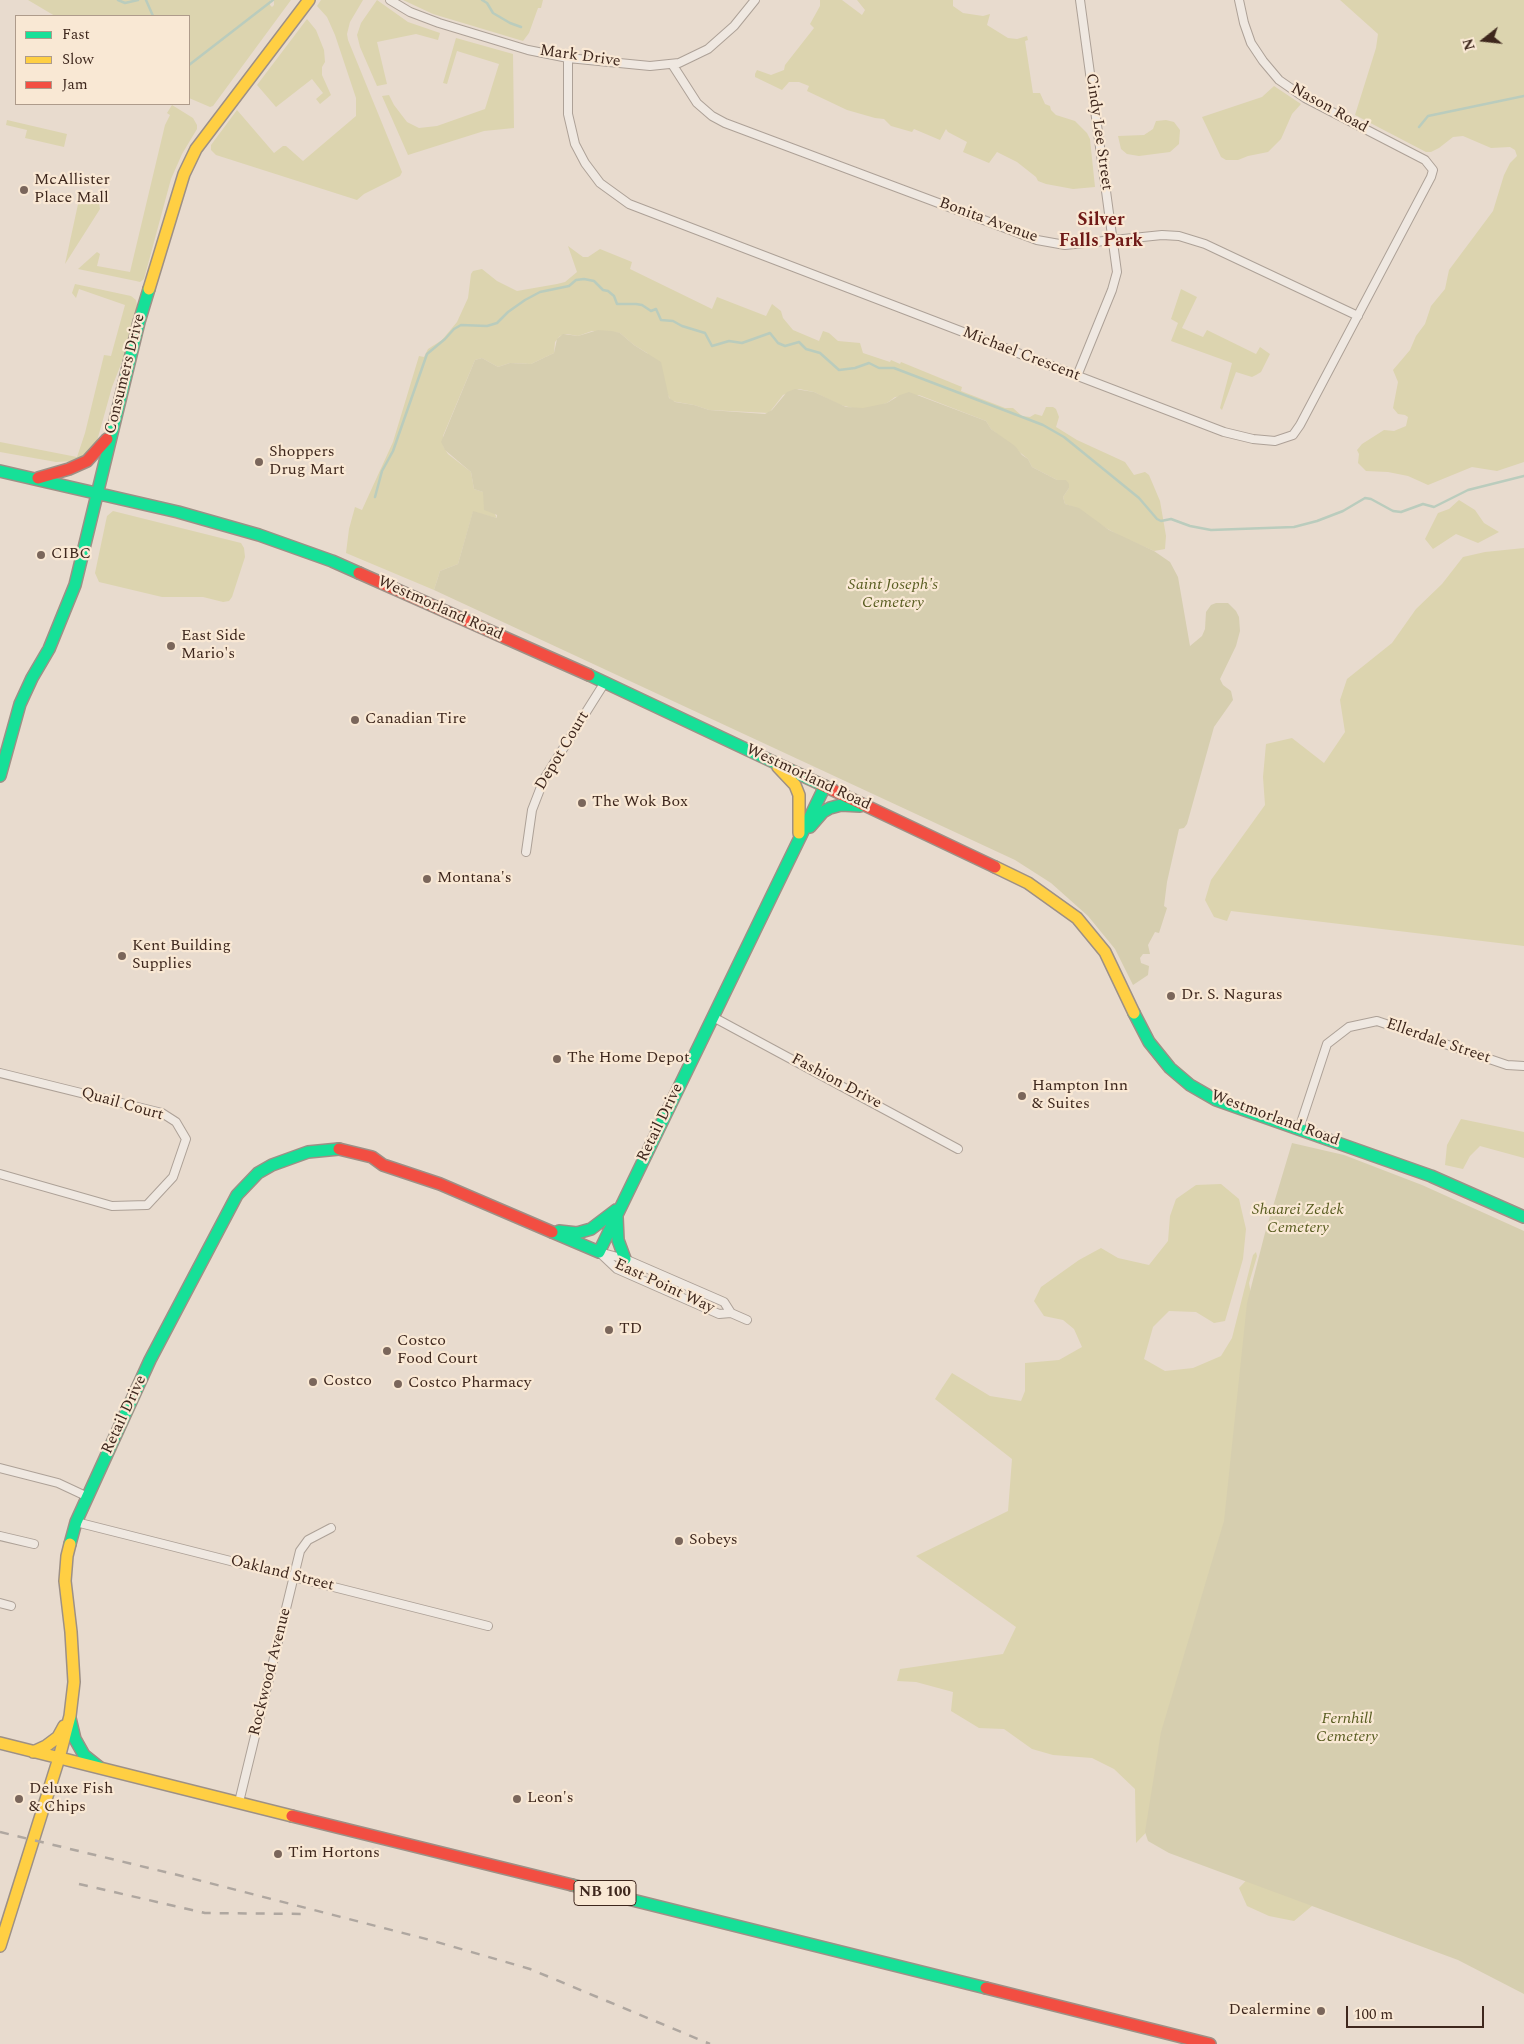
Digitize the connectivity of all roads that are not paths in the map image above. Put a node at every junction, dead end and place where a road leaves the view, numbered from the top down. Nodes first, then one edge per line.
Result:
1 (309, 0) edge
2 (390, 0) edge
3 (756, 0) edge
4 (1080, 0) edge
5 (1239, 0) edge
6 (568, 58) junction
7 (672, 64) junction
8 (1432, 168) joint
9 (1113, 240) junction
10 (1358, 316) junction
11 (1077, 376) junction
12 (111, 434) junction
13 (0, 471) edge
14 (36, 479) junction
15 (97, 493) junction
16 (605, 682) junction
17 (769, 760) junction
18 (0, 776) edge
19 (825, 786) junction
20 (870, 807) junction
21 (799, 840) junction
22 (526, 852) dead end
23 (713, 1017) junction
24 (1524, 1066) edge
25 (0, 1073) edge
26 (1299, 1129) junction
27 (958, 1149) dead end
28 (0, 1174) edge
29 (619, 1208) junction
30 (1524, 1218) edge
31 (548, 1230) junction
32 (599, 1252) junction
33 (625, 1259) junction
34 (730, 1313) junction
35 (747, 1320) dead end
36 (0, 1468) edge
37 (88, 1496) junction
38 (76, 1522) junction
39 (331, 1528) dead end
40 (0, 1536) edge
41 (34, 1544) dead end
42 (294, 1577) junction
43 (0, 1603) edge
44 (12, 1606) dead end
45 (488, 1626) dead end
46 (70, 1716) junction
47 (0, 1743) edge
48 (33, 1752) junction
49 (59, 1758) junction
50 (100, 1768) junction
51 (238, 1802) junction
52 (0, 1946) edge
53 (1210, 2044) edge

1 - 12 street, Consumers Drive
2 - 6 street, Mark Drive
3 - 7 street, Mark Drive
4 - 9 street, Cindy Lee Street
5 - 8 street, Nason Road
6 - 7 street, Mark Drive
6 - 11 street, Michael Crescent
7 - 9 street, Bonita Avenue
8 - 10 street, Michael Crescent
9 - 10 street, Bonita Avenue
9 - 11 street, Cindy Lee Street
10 - 11 street, Michael Crescent
12 - 14 street
12 - 15 street, Consumers Drive
13 - 14 street, Westmorland Road
14 - 15 street, Westmorland Road
15 - 16 street, Westmorland Road
15 - 18 street, Consumers Drive
16 - 17 street, Westmorland Road
16 - 22 street, Depot Court
17 - 19 street, Westmorland Road
17 - 21 street
19 - 20 street, Westmorland Road
19 - 21 street, Retail Drive
20 - 21 street
20 - 26 street, Westmorland Road
21 - 23 street, Retail Drive
23 - 27 street, Fashion Drive
23 - 29 street, Retail Drive
24 - 26 street, Ellerdale Street
25 - 28 street, Quail Court
26 - 30 street, Westmorland Road
29 - 31 street
29 - 32 street, Retail Drive
29 - 33 street
31 - 32 street, Retail Drive
31 - 37 street, Retail Drive
32 - 33 street, East Point Way
32 - 34 street, East Point Way
33 - 34 street, East Point Way
34 - 35 street, East Point Way
36 - 37 street
37 - 38 street, Retail Drive
38 - 42 street, Oakland Street
38 - 46 street, Retail Drive
39 - 42 street, Rockwood Avenue
40 - 41 street
42 - 45 street, Oakland Street
42 - 51 street, Rockwood Avenue
43 - 44 street
46 - 48 street
46 - 49 street, Retail Drive
46 - 50 street
47 - 48 street, NB 100
48 - 49 street, NB 100
49 - 50 street, NB 100
49 - 52 street, Retail Drive
50 - 51 street, NB 100
51 - 53 street, NB 100

